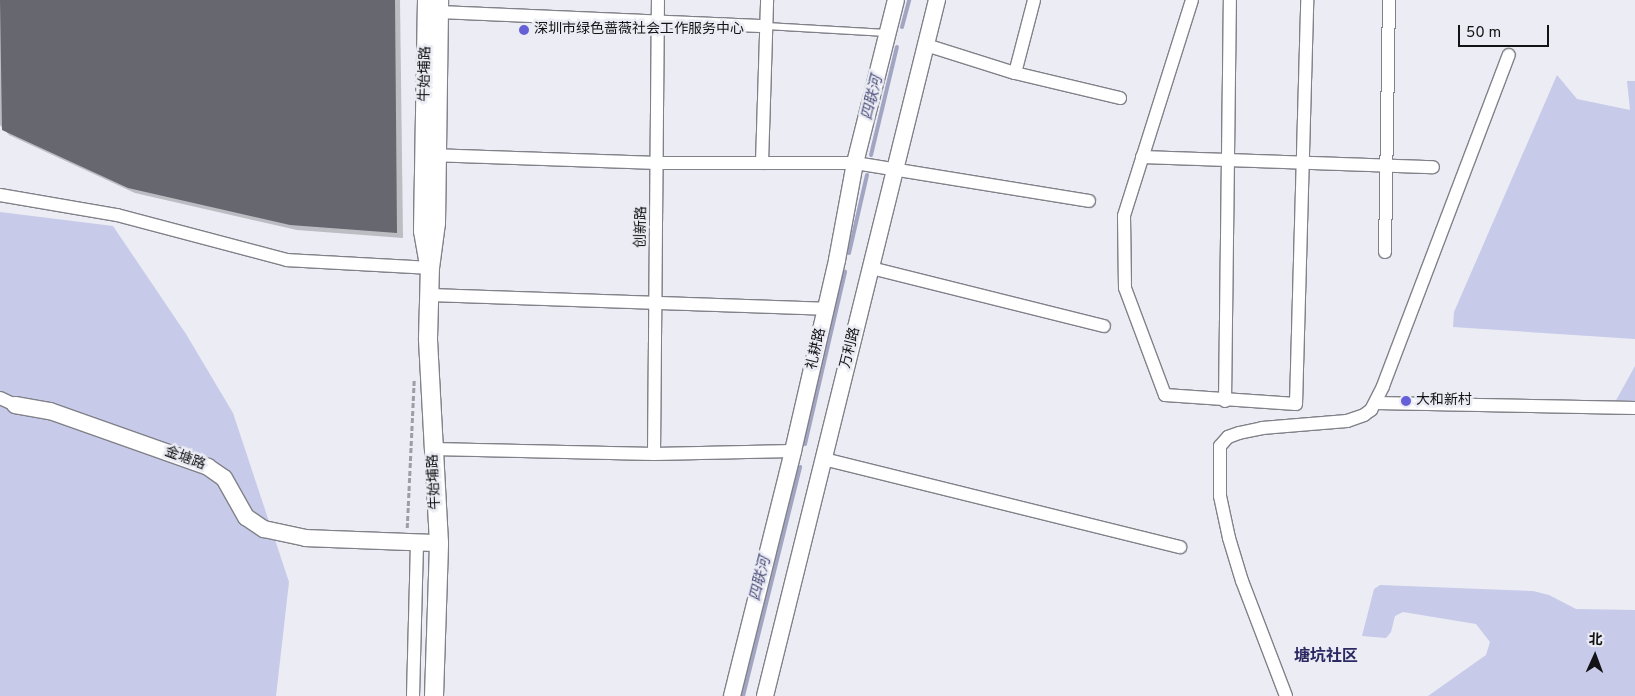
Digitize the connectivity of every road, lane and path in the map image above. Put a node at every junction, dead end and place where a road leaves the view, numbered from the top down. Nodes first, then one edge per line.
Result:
1 (658, 0) edge
2 (767, 0) edge
3 (896, 0) edge
4 (937, 0) edge
5 (1034, 0) edge
6 (1192, 0) edge
7 (1230, 0) edge
8 (1307, 0) edge
9 (1389, 0) edge
10 (435, 4) edge
11 (657, 20) junction
12 (766, 26) junction
13 (888, 33) junction
14 (926, 45) junction
15 (1509, 55) dead end
16 (1015, 74) junction
17 (1120, 98) dead end
18 (431, 155) junction
19 (1142, 157) junction
20 (1228, 160) junction
21 (658, 163) junction
22 (762, 163) junction
23 (855, 163) junction
24 (1303, 163) junction
25 (1387, 166) junction
26 (1433, 167) dead end
27 (895, 169) junction
28 (0, 195) edge
29 (1090, 201) dead end
30 (1385, 252) dead end
31 (430, 268) junction
32 (871, 268) junction
33 (429, 295) junction
34 (656, 303) junction
35 (826, 309) junction
36 (1104, 326) dead end
37 (414, 376) dead end
38 (0, 398) edge
39 (1225, 401) junction
40 (1376, 403) junction
41 (15, 405) joint
42 (1635, 408) edge
43 (433, 449) junction
44 (793, 451) junction
45 (654, 454) junction
46 (824, 459) junction
47 (412, 537) junction
48 (439, 544) junction
49 (1180, 547) dead end
50 (413, 696) edge
51 (434, 696) edge
52 (732, 696) edge
53 (765, 696) edge
54 (1286, 696) edge

1 - 11 street, 创新路
2 - 12 street
3 - 13 street, 礼耕路
4 - 14 street, 万利路
5 - 16 street
6 - 19 street
7 - 20 street
8 - 24 street
9 - 25 street
10 - 11 street
10 - 18 main road, 牛始埔路
11 - 12 street
11 - 21 street, 创新路
12 - 13 lane
12 - 22 street
13 - 23 street, 礼耕路
14 - 16 street
14 - 27 street, 万利路
15 - 40 street
16 - 17 street
18 - 21 street
18 - 31 main road, 牛始埔路
19 - 20 street
19 - 39 street
20 - 24 street
20 - 39 street
21 - 22 street
21 - 34 street, 创新路
22 - 23 street
23 - 27 street
23 - 35 street, 礼耕路
24 - 25 street
24 - 39 street
25 - 26 street
25 - 30 street
27 - 29 street
27 - 32 street, 万利路
28 - 31 street
31 - 33 main road, 牛始埔路
32 - 36 street
32 - 46 street, 万利路
33 - 34 street
33 - 43 main road, 牛始埔路
34 - 35 street
34 - 45 street, 创新路
35 - 44 street, 礼耕路
37 - 47 path
38 - 41 street, 金塘路
40 - 42 street
40 - 54 street
41 - 47 street, 金塘路
43 - 45 street
43 - 48 main road, 牛始埔路
44 - 45 street
44 - 52 street, 礼耕路
46 - 49 street
46 - 53 street, 万利路
47 - 48 street, 金塘路
47 - 50 street
48 - 51 main road, 牛始埔路

